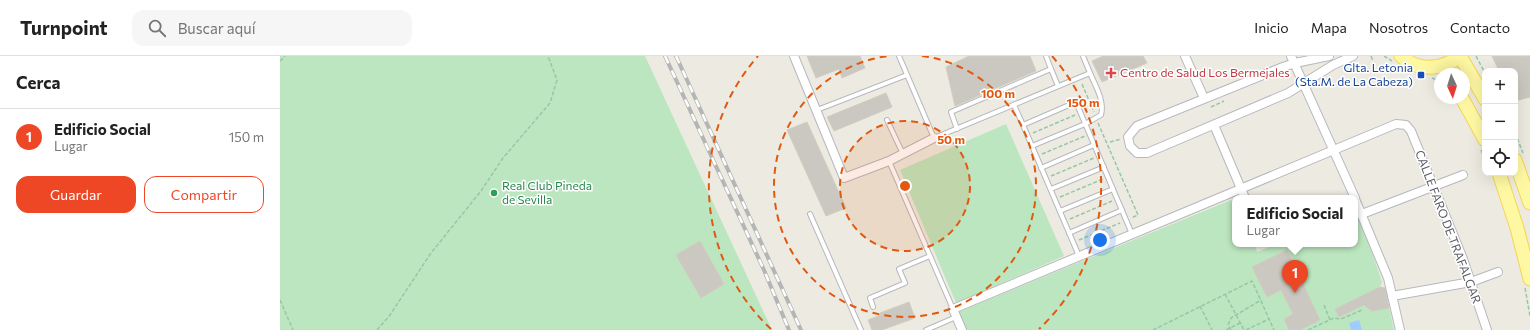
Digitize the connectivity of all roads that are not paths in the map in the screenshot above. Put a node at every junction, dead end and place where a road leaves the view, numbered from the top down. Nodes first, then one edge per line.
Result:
1 (794, 56) edge
2 (899, 56) edge
3 (1046, 56) edge
4 (1083, 56) edge
5 (1185, 56) edge
6 (1330, 56) edge
7 (1353, 56) edge
8 (1401, 56) edge
9 (1460, 56) edge
10 (1293, 60) edge
11 (1443, 65) edge
12 (1051, 69) junction
13 (1090, 73) junction
14 (907, 75) junction
15 (1304, 84) junction
16 (1058, 86) junction
17 (1482, 94) edge
18 (1204, 98) junction
19 (1465, 104) edge
20 (1014, 105) junction
21 (816, 110) junction
22 (888, 120) dead end
23 (1085, 124) junction
24 (1023, 125) junction
25 (1214, 125) junction
26 (957, 129) junction
27 (1482, 135) edge
28 (934, 138) junction
29 (1094, 145) junction
30 (1032, 146) junction
31 (1334, 150) junction
32 (903, 154) junction
33 (889, 161) junction
34 (1104, 167) junction
35 (1041, 168) junction
36 (1518, 169) edge
37 (1463, 175) dead end
38 (1500, 176) edge
39 (1434, 187) junction
40 (1241, 188) junction
41 (1051, 189) junction
42 (1113, 189) junction
43 (1244, 195) edge
44 (1354, 195) edge
45 (1530, 203) edge
46 (1358, 205) edge
47 (1122, 210) junction
48 (1060, 211) junction
49 (810, 214) dead end
50 (1362, 214) junction
51 (1069, 233) junction
52 (1133, 234) junction
53 (930, 256) junction
54 (1079, 256) junction
55 (1498, 272) dead end
56 (1530, 280) edge
57 (1471, 282) junction
58 (1392, 296) junction
59 (873, 307) dead end
60 (953, 309) junction
61 (957, 318) junction
62 (861, 330) edge
63 (926, 330) edge
64 (962, 330) edge
65 (1400, 330) edge
66 (1487, 330) edge

1 - 21 street
2 - 14 lane
3 - 12 lane
4 - 13 lane
5 - 18 street
6 - 10 street
7 - 15 street
8 - 11 main road
9 - 11 main road
9 - 17 main road
10 - 15 street
10 - 18 street
12 - 16 lane
12 - 26 lane
13 - 16 lane
13 - 23 lane
14 - 21 lane
14 - 28 lane
15 - 25 street
15 - 31 street
16 - 20 lane
18 - 25 street
19 - 27 main road
20 - 24 lane
20 - 26 lane
21 - 33 street
22 - 32 lane
23 - 24 lane
23 - 29 lane
23 - 30 lane
24 - 30 lane
25 - 40 street
26 - 28 lane
28 - 32 street
29 - 34 lane
29 - 35 lane
30 - 35 lane
31 - 39 street, CALLE FARO DE TRAFALGAR
31 - 40 street
31 - 44 street
32 - 33 street
33 - 53 lane
34 - 41 lane
34 - 42 lane
35 - 41 lane
36 - 45 main road
37 - 39 street
38 - 56 main road
39 - 50 street
39 - 57 street, CALLE FARO DE TRAFALGAR
40 - 43 street
40 - 52 street
41 - 48 lane
42 - 47 lane
42 - 48 lane
46 - 50 street
47 - 51 lane
47 - 52 lane
48 - 51 lane
49 - 62 lane
50 - 58 street
51 - 54 lane
52 - 54 street
53 - 59 lane
53 - 60 lane
54 - 60 street
55 - 57 street
57 - 58 street
57 - 66 street, CALLE FARO DE TRAFALGAR
58 - 65 street
60 - 61 street
61 - 63 lane
61 - 64 street

